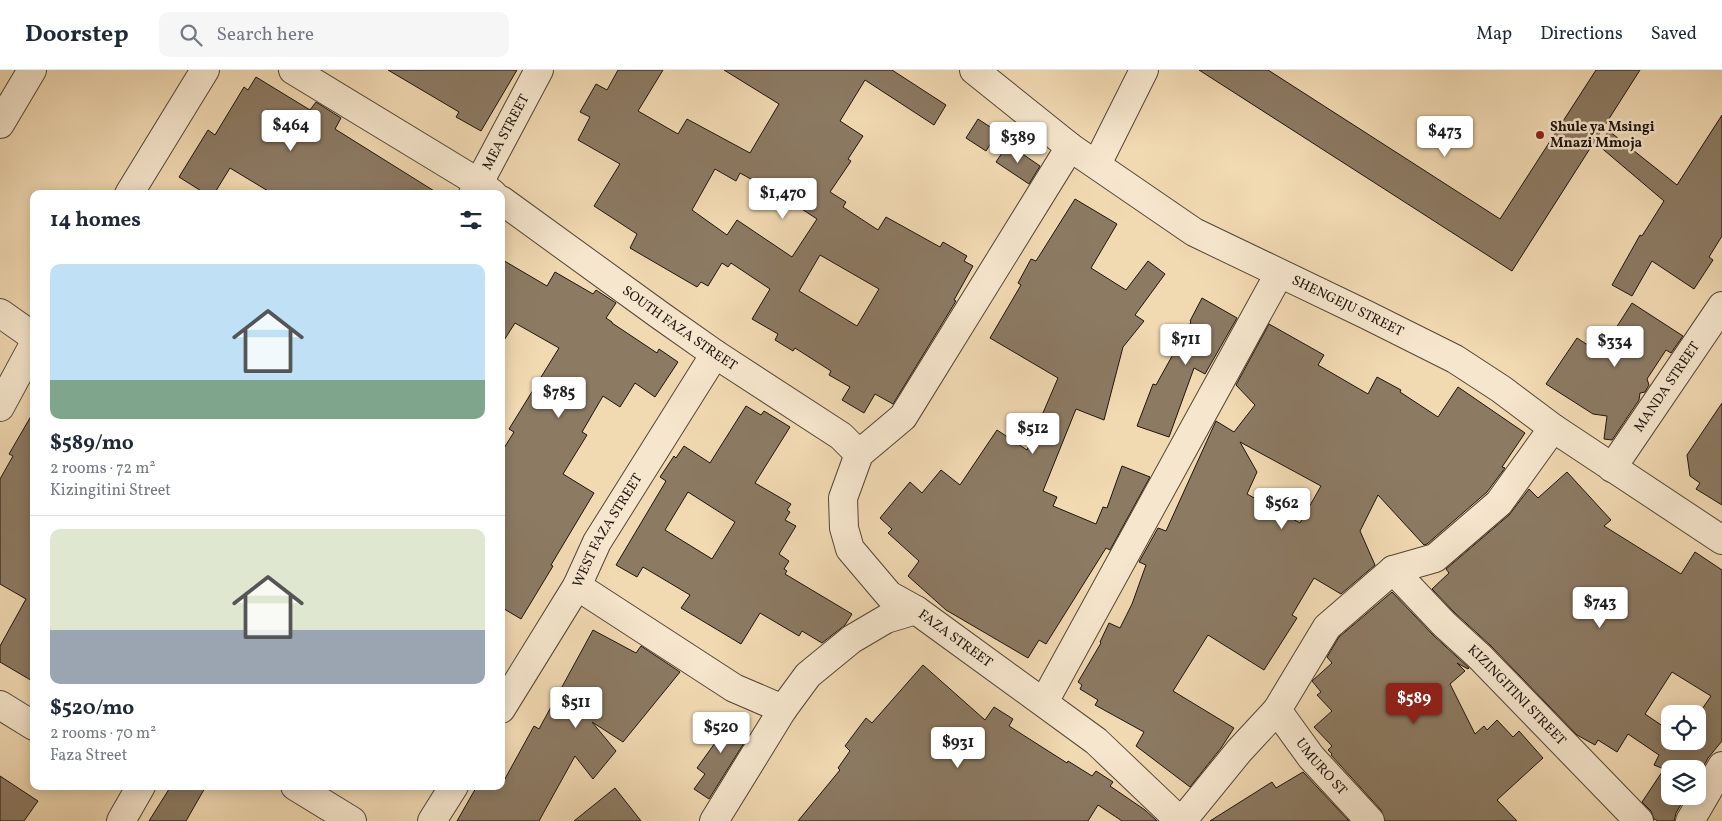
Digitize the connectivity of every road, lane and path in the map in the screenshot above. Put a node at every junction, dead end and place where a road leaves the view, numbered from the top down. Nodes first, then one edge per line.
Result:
1 (32, 70) edge
2 (205, 70) edge
3 (293, 70) edge
4 (539, 70) edge
5 (974, 70) edge
6 (1144, 70) edge
7 (0, 124) edge
8 (1070, 147) junction
9 (1097, 164) junction
10 (131, 190) edge
11 (482, 190) edge
12 (505, 203) edge
13 (1279, 274) junction
14 (1722, 306) edge
15 (0, 313) edge
16 (30, 334) edge
17 (30, 351) edge
18 (716, 354) junction
19 (0, 407) edge
20 (1553, 428) junction
21 (859, 454) junction
22 (1612, 468) junction
23 (1722, 540) edge
24 (1393, 570) junction
25 (577, 586) junction
26 (916, 610) junction
27 (1044, 702) junction
28 (505, 703) edge
29 (0, 705) edge
30 (783, 709) junction
31 (1277, 710) junction
32 (30, 724) edge
33 (1722, 766) edge
34 (136, 790) edge
35 (302, 790) edge
36 (451, 790) edge
37 (121, 821) edge
38 (352, 821) edge
39 (432, 821) edge
40 (714, 821) edge
41 (1181, 821) edge
42 (1370, 821) edge
43 (1639, 821) edge
44 (1690, 821) edge

1 - 7 street
2 - 10 street
3 - 11 street
4 - 11 street, MEA STREET
5 - 8 street, SHENGEJU STREET
6 - 9 street
8 - 9 street, SHENGEJU STREET
8 - 21 street
9 - 13 street, SHENGEJU STREET
12 - 18 street, SOUTH FAZA STREET
13 - 20 street, SHENGEJU STREET
13 - 27 street
14 - 22 street, MANDA STREET
15 - 16 street
17 - 19 street
18 - 21 street, SOUTH FAZA STREET
18 - 25 street, WEST FAZA STREET
20 - 22 street, SHENGEJU STREET
20 - 24 street
21 - 26 street
22 - 23 street, SHENGEJU STREET
24 - 31 street
24 - 43 street, KIZINGITINI STREET
25 - 28 street, WEST FAZA STREET
25 - 30 street
26 - 27 street, FAZA STREET
26 - 30 street, FAZA STREET
27 - 41 street, FAZA STREET
29 - 32 street
30 - 40 street, FAZA STREET
31 - 41 street
31 - 42 street, UMURO ST
33 - 44 street
34 - 37 street
35 - 38 street
36 - 39 street

